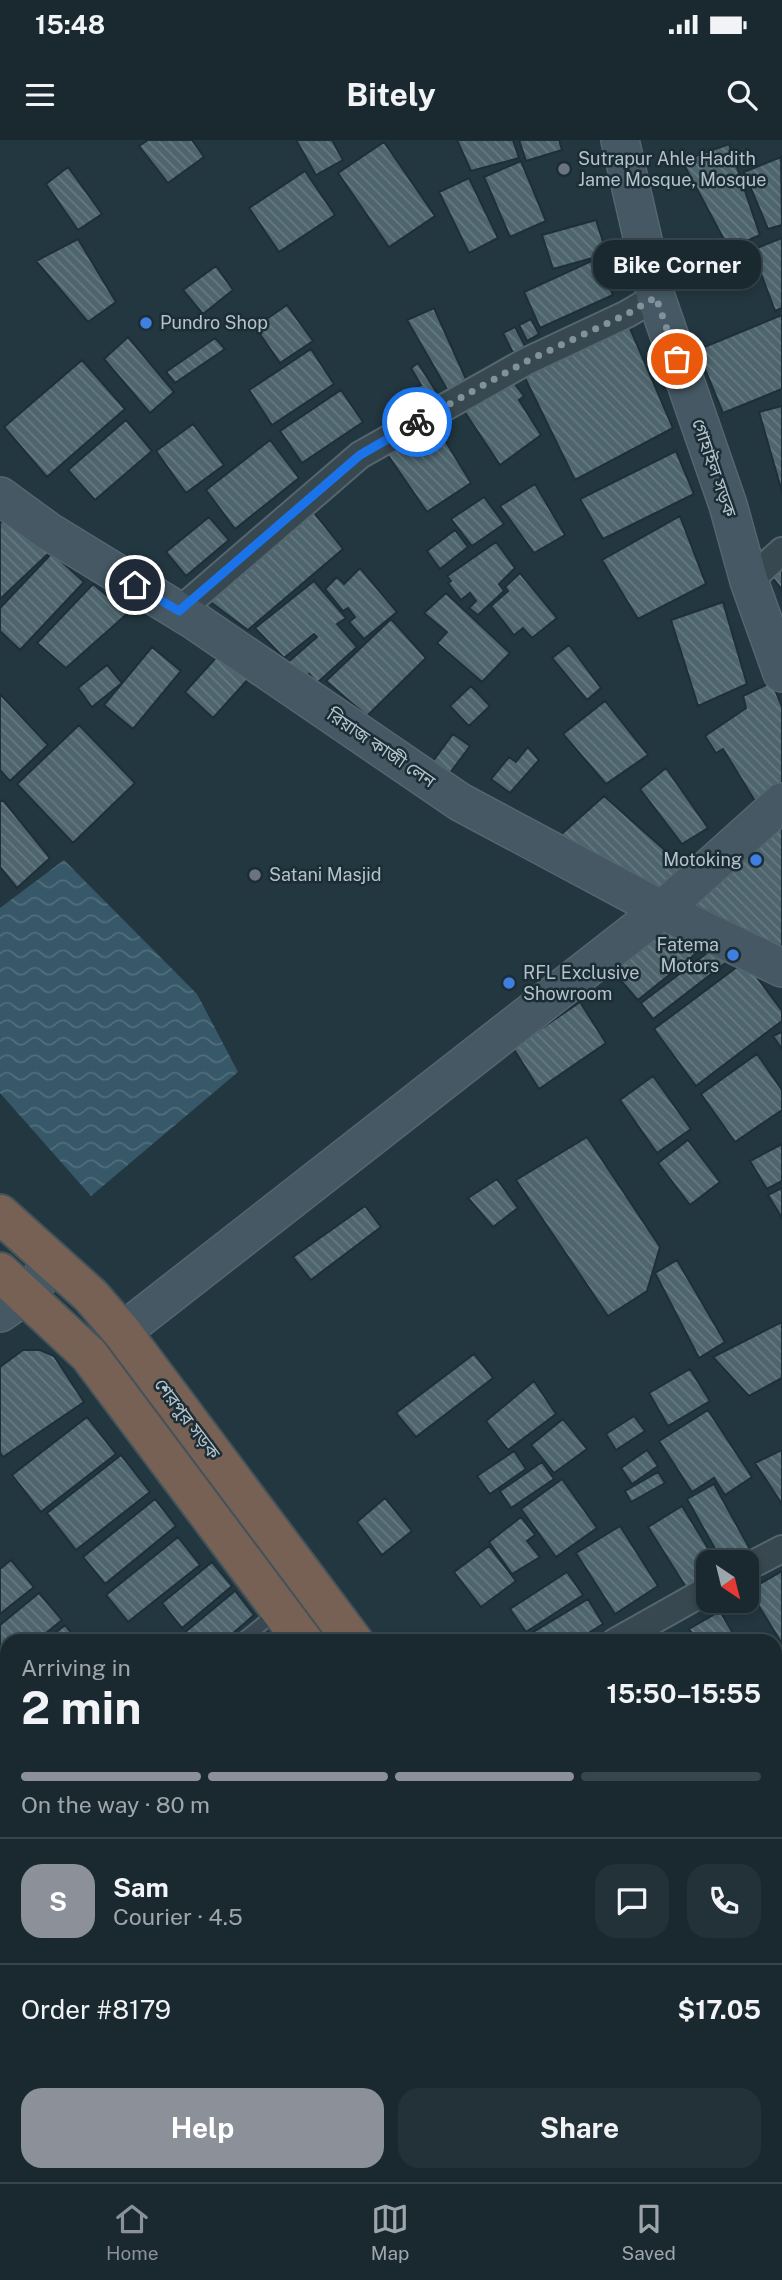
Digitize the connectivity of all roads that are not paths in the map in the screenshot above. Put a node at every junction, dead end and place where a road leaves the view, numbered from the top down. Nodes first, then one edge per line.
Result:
1 (620, 140) edge
2 (656, 297) junction
3 (0, 496) edge
4 (782, 551) edge
5 (749, 581) junction
6 (179, 611) junction
7 (782, 673) edge
8 (782, 802) edge
9 (662, 910) junction
10 (782, 968) edge
11 (0, 1214) edge
12 (54, 1262) junction
13 (9, 1293) edge
14 (122, 1332) junction
15 (782, 1549) edge
16 (760, 1560) edge
17 (696, 1596) edge
18 (279, 1610) junction
19 (250, 1634) edge
20 (297, 1634) edge
21 (348, 1634) edge
22 (629, 1634) edge

1 - 2 street, গোহাইল সড়ক
2 - 5 street, গোহাইল সড়ক
2 - 6 street
3 - 6 street, রিয়াজ কাজী লেন
4 - 5 street
5 - 7 street, গোহাইল সড়ক
6 - 9 street, রিয়াজ কাজী লেন
8 - 9 street
9 - 10 street, রিয়াজ কাজী লেন
9 - 14 street
11 - 12 highway, শেরপুর সড়ক
12 - 13 street
12 - 14 highway, শেরপুর সড়ক
13 - 18 highway
14 - 21 highway, শেরপুর সড়ক
15 - 16 street
17 - 22 street
18 - 19 lane
18 - 20 highway

